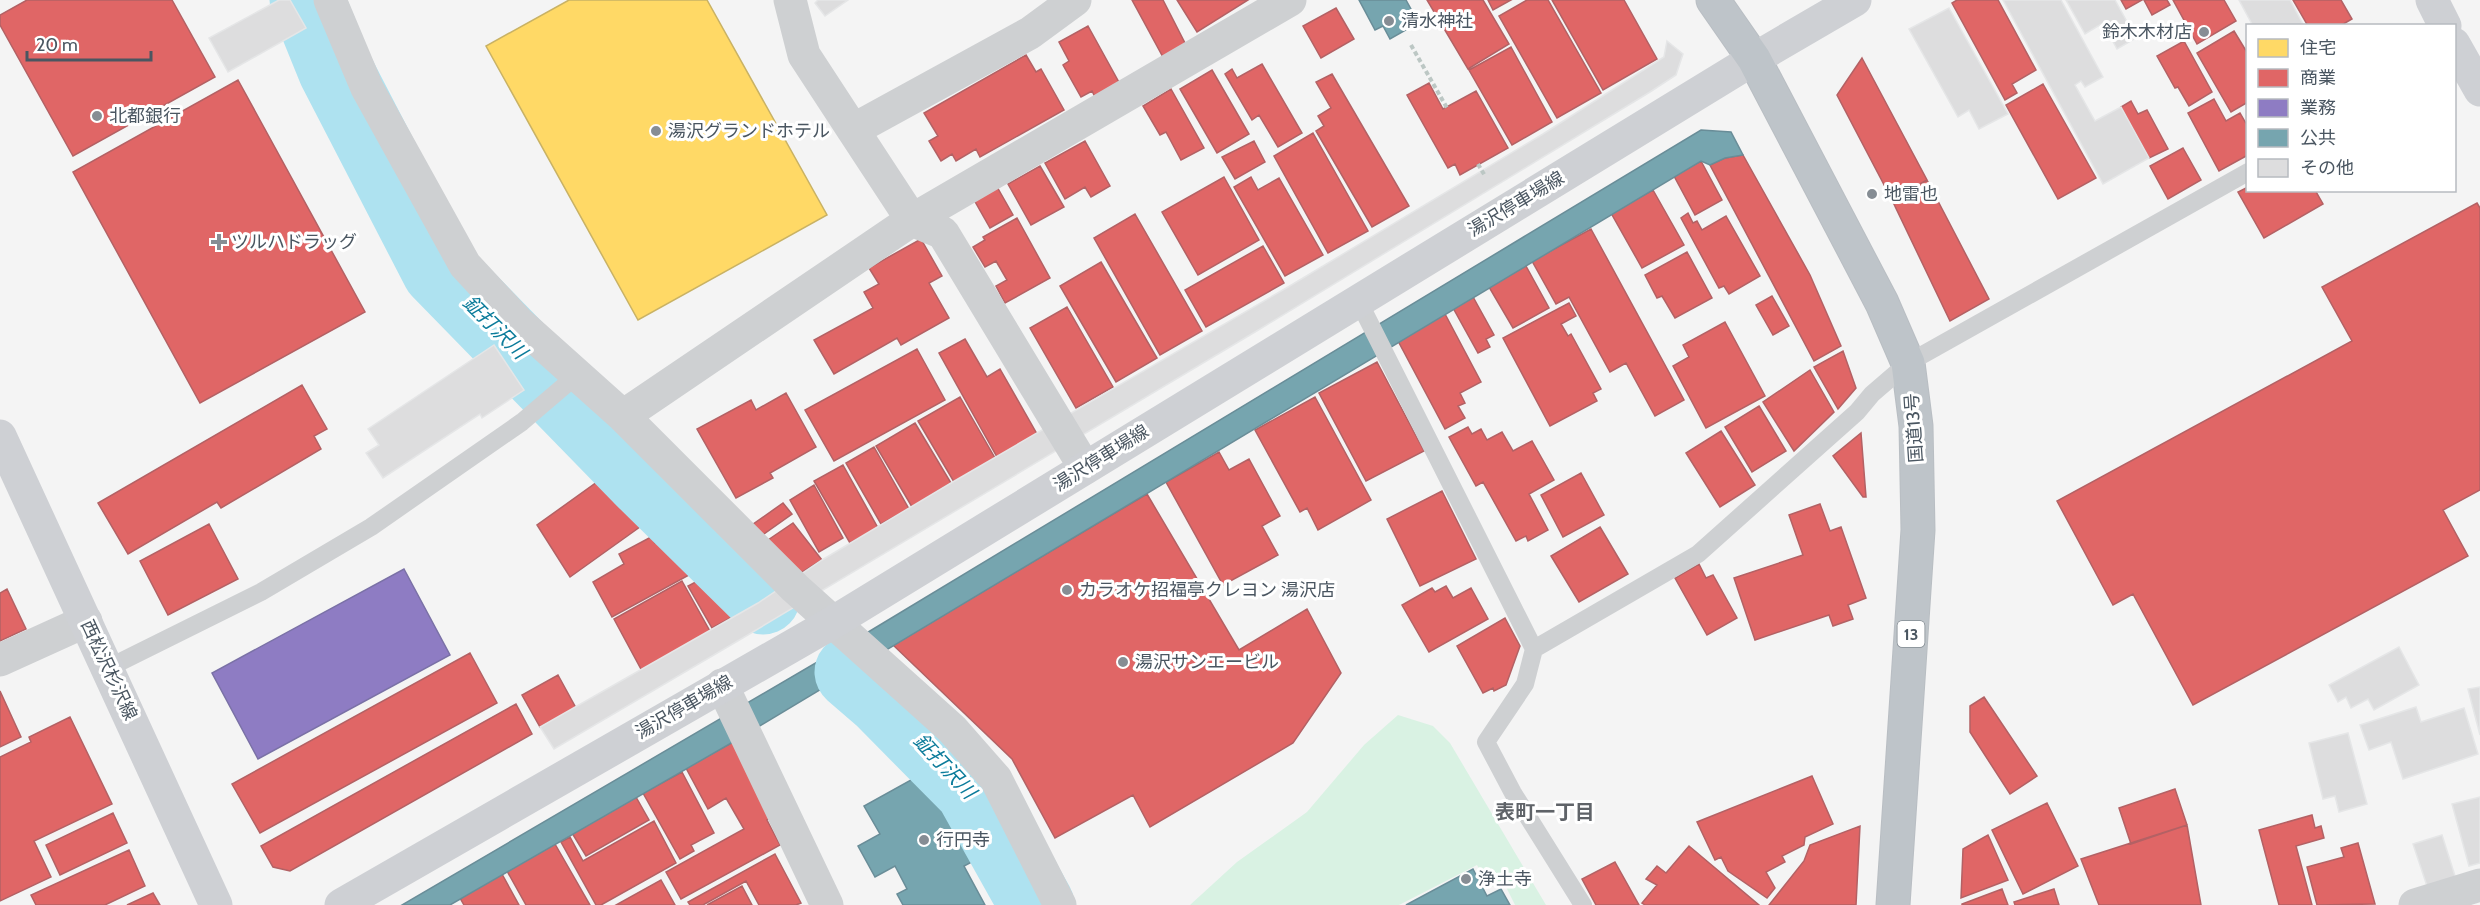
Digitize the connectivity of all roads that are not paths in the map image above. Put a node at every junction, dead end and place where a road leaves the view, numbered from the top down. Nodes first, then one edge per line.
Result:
1 (330, 0) edge
2 (790, 0) edge
3 (1075, 0) edge
4 (1290, 0) edge
5 (1713, 0) edge
6 (1855, 0) edge
7 (2432, 0) edge
8 (2443, 24) edge
9 (2456, 50) edge
10 (1754, 59) junction
11 (2480, 90) edge
12 (853, 130) junction
13 (2246, 173) edge
14 (912, 220) junction
15 (1358, 300) junction
16 (1908, 363) junction
17 (575, 376) junction
18 (623, 416) junction
19 (0, 436) edge
20 (1085, 468) junction
21 (86, 621) junction
22 (832, 623) junction
23 (1534, 649) junction
24 (0, 660) edge
25 (108, 668) junction
26 (722, 685) junction
27 (2480, 885) edge
28 (216, 905) edge
29 (341, 905) edge
30 (827, 905) edge
31 (1060, 905) edge
32 (1583, 905) edge
33 (1893, 905) edge
34 (2415, 905) edge

1 - 17 street
2 - 12 street
3 - 12 street
4 - 14 street
5 - 10 highway, 国道13号 / 13
6 - 10 main road, 湯沢停車場線
7 - 8 main road
9 - 11 main road
10 - 15 main road, 湯沢停車場線
10 - 16 highway, 国道13号 / 13
12 - 14 street
13 - 16 lane
14 - 18 street
14 - 20 street
15 - 20 main road, 湯沢停車場線
15 - 23 lane
16 - 23 lane
16 - 33 highway, 国道13号 / 13
17 - 18 street
17 - 25 lane
18 - 22 street
19 - 21 main road, 西松沢杉沢線
20 - 22 main road, 湯沢停車場線
21 - 24 street
21 - 25 main road, 西松沢杉沢線
22 - 26 main road, 湯沢停車場線
22 - 31 street
23 - 32 lane
25 - 28 main road, 西松沢杉沢線
26 - 29 main road, 湯沢停車場線
26 - 30 street
27 - 34 street

